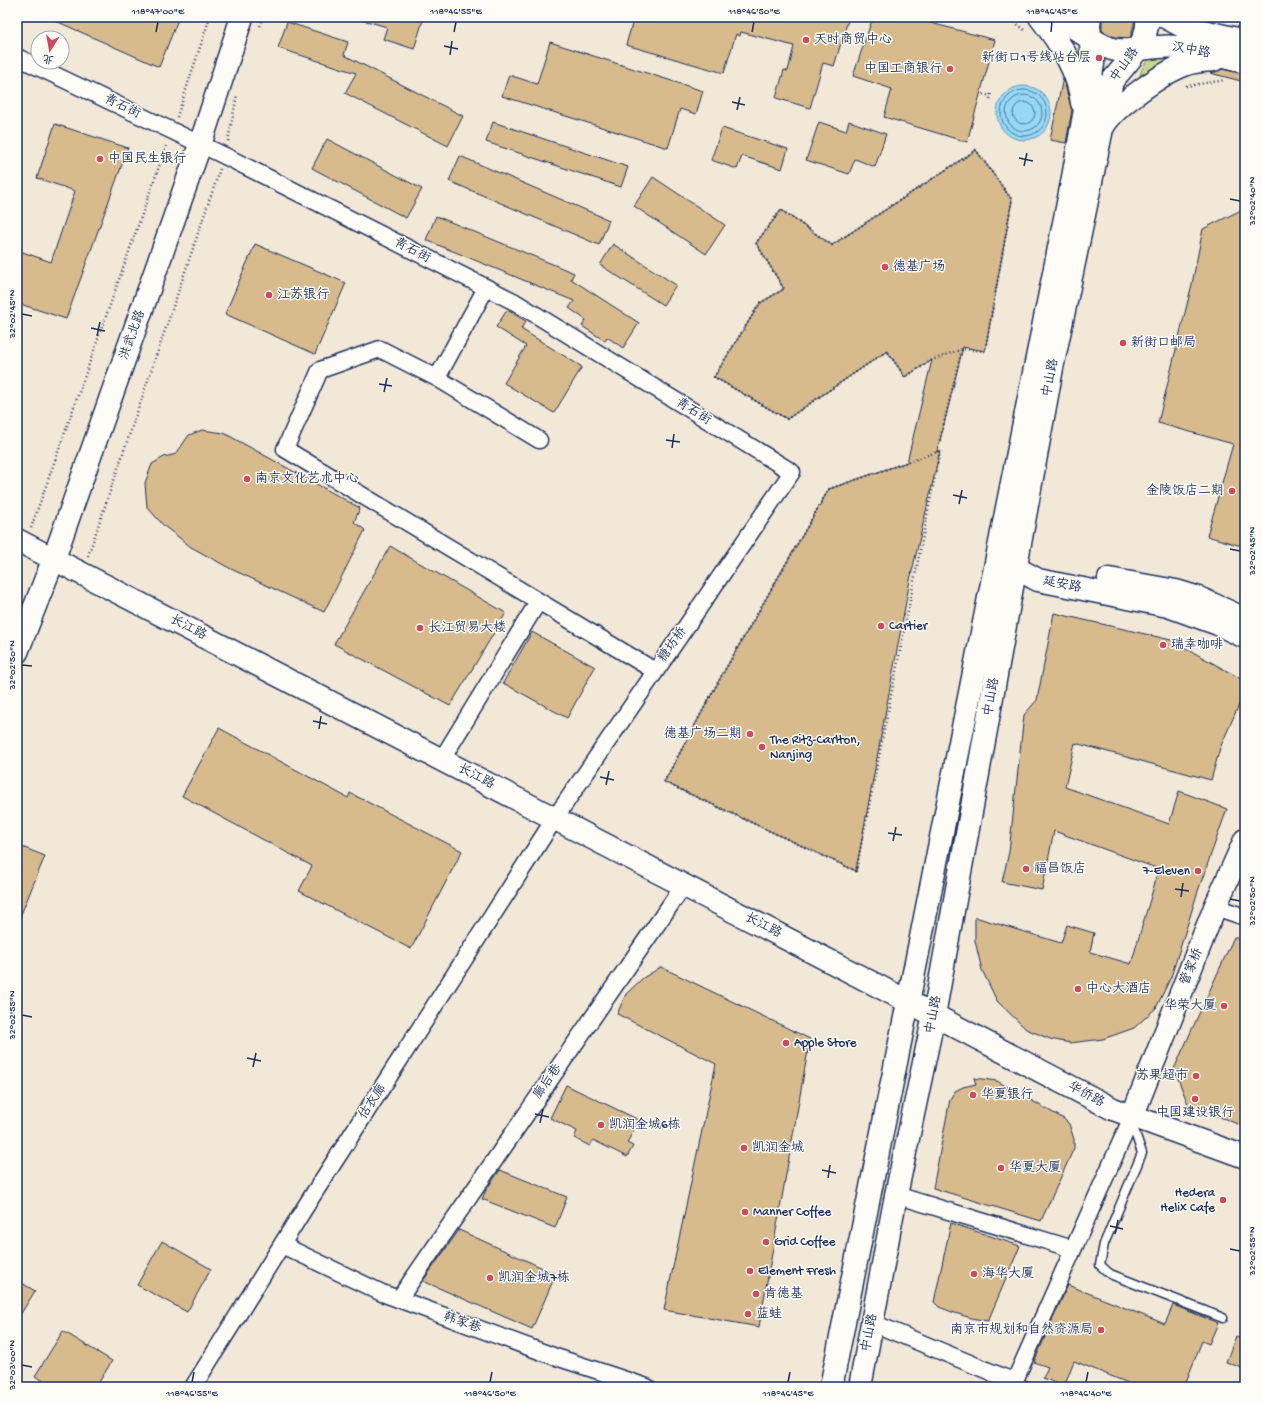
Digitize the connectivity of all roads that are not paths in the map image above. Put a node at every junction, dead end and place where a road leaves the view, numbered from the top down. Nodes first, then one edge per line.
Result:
1 (242, 17) edge
2 (1059, 17) edge
3 (1148, 17) edge
4 (1165, 17) edge
5 (1204, 17) edge
6 (1034, 25) edge
7 (1090, 27) edge
8 (1138, 48) junction
9 (1242, 51) edge
10 (17, 57) edge
11 (1092, 127) junction
12 (200, 145) junction
13 (1055, 267) junction
14 (486, 288) dead end
15 (437, 378) junction
16 (539, 440) dead end
17 (792, 472) joint
18 (21, 542) edge
19 (54, 558) junction
20 (1016, 568) junction
21 (538, 602) junction
22 (1245, 619) edge
23 (1245, 637) edge
24 (17, 652) edge
25 (655, 671) junction
26 (442, 760) junction
27 (555, 818) junction
28 (1245, 840) edge
29 (684, 885) junction
30 (1215, 908) junction
31 (1245, 918) edge
32 (907, 1001) junction
33 (934, 1015) junction
34 (1132, 1119) junction
35 (1245, 1157) edge
36 (896, 1195) junction
37 (282, 1245) junction
38 (1073, 1250) junction
39 (399, 1299) junction
40 (1223, 1318) dead end
41 (872, 1323) junction
42 (1013, 1384) edge
43 (194, 1387) edge
44 (647, 1387) edge
45 (831, 1387) edge
46 (860, 1387) edge
47 (1030, 1387) edge

1 - 12 main road, 洪武北路
2 - 7 main road
3 - 8 main road, 中山路
4 - 9 main road, 汉中路
5 - 9 main road
6 - 11 main road
7 - 8 main road, 汉中路
7 - 11 lane
8 - 9 main road, 汉中路
8 - 11 main road, 中山路
9 - 11 main road
10 - 12 street, 青石街
11 - 13 lane
11 - 20 main road, 中山路
12 - 17 street, 青石街
12 - 19 main road, 洪武北路
13 - 32 main road, 中山路
13 - 45 lane
14 - 15 street
15 - 16 street
15 - 21 street
17 - 25 street, 糖坊桥
18 - 19 main road, 长江路
19 - 24 main road, 洪武北路
19 - 26 main road, 长江路
20 - 22 main road, 延安路
20 - 23 main road, 延安路
20 - 33 main road, 中山路
21 - 25 street
21 - 26 street
25 - 27 street, 糖坊桥
26 - 27 main road, 长江路
27 - 29 main road, 长江路
27 - 37 street, 估衣廊
28 - 30 main road, 管家桥
29 - 32 main road, 长江路
29 - 39 street, 廊后巷
30 - 31 street
30 - 34 main road, 管家桥
32 - 33 main road, 长江路
32 - 45 main road, 中山路
33 - 34 main road, 华侨路
33 - 36 main road, 中山路
34 - 35 main road, 华侨路
34 - 38 street
34 - 40 lane
36 - 38 street
36 - 41 main road, 中山路
37 - 39 street, 韩家巷
37 - 43 street, 估衣廊
38 - 42 street
39 - 44 street, 韩家巷
41 - 42 street
41 - 46 main road, 中山路
42 - 47 lane

